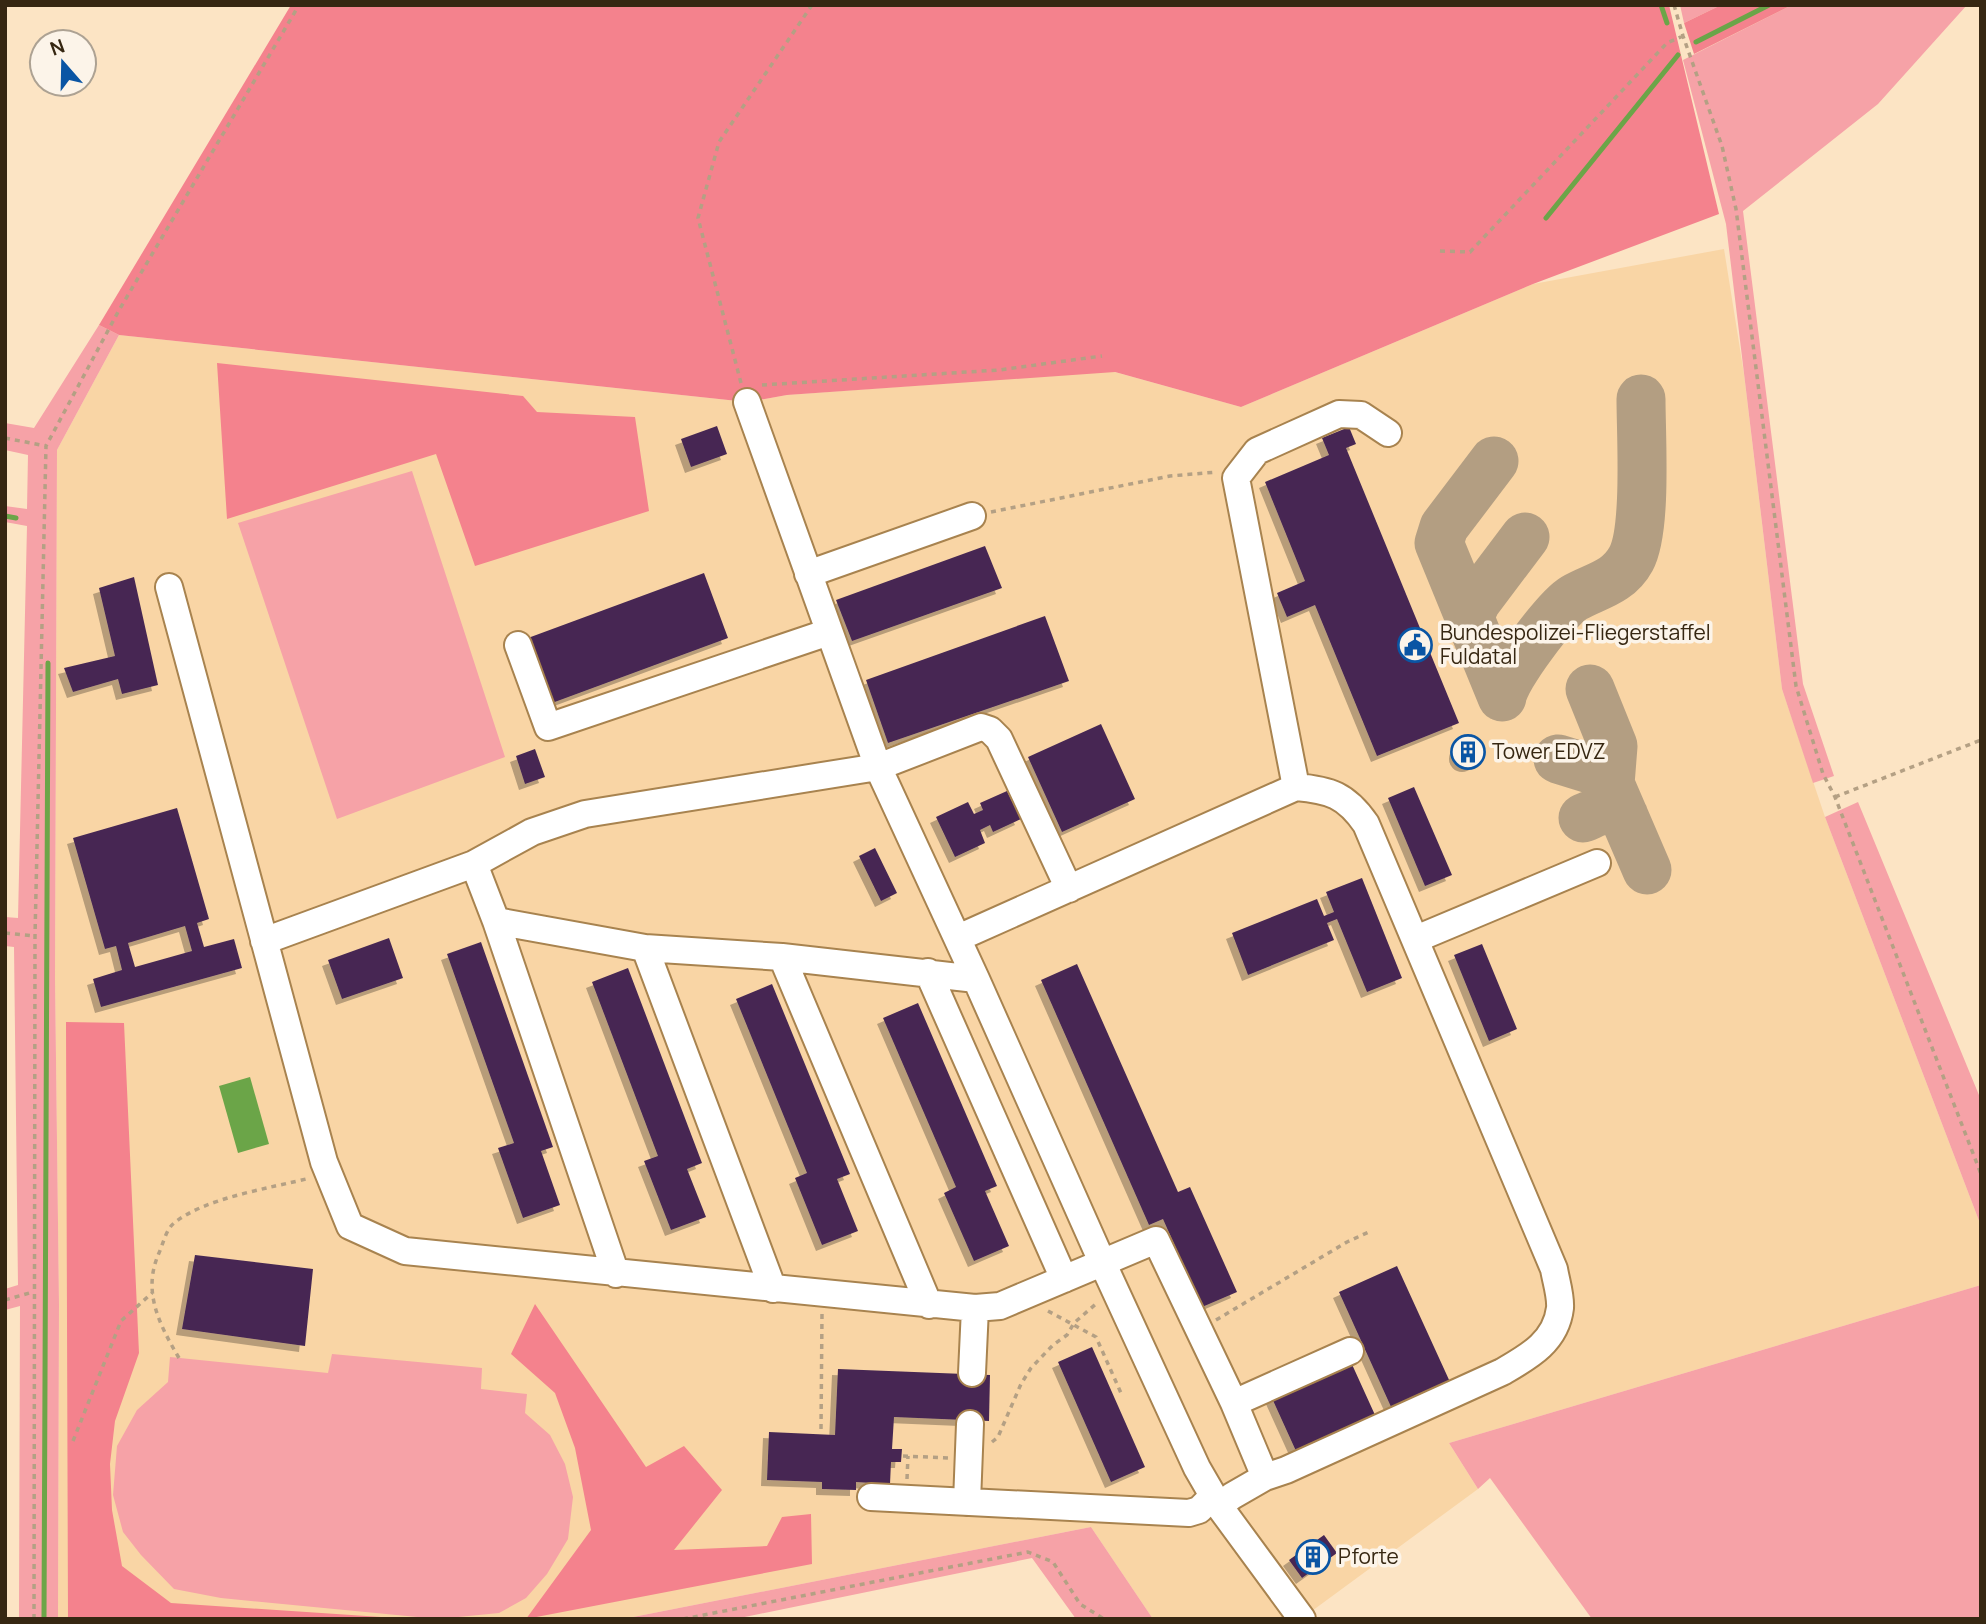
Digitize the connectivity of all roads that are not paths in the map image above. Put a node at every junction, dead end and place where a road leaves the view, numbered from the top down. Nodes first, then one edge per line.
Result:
1 (744, 394) road end
2 (1388, 433) dead end
3 (972, 516) road end
4 (808, 574) junction
5 (169, 587) dead end
6 (829, 632) junction
7 (519, 645) dead end
8 (878, 767) junction
9 (1296, 787) junction
10 (1597, 863) dead end
11 (474, 864) junction
12 (1069, 889) junction
13 (496, 921) junction
14 (958, 937) junction
15 (1416, 939) junction
16 (264, 941) junction
17 (645, 948) junction
18 (782, 957) junction
19 (928, 972) junction
20 (976, 979) junction
21 (1103, 1264) junction
22 (616, 1274) junction
23 (1064, 1279) junction
24 (773, 1289) junction
25 (929, 1305) junction
26 (975, 1308) junction
27 (1350, 1351) dead end
28 (972, 1373) dead end
29 (1234, 1403) junction
30 (970, 1424) dead end
31 (1265, 1477) junction
32 (870, 1497) dead end
33 (1216, 1501) junction
34 (967, 1502) junction
35 (1302, 1619) edge

1 - 4 street
2 - 9 street
3 - 4 street
4 - 6 street
5 - 16 street
6 - 7 street
6 - 8 street
8 - 11 street
8 - 12 street
8 - 14 street
9 - 12 street
9 - 15 street
10 - 15 street
11 - 13 street
11 - 16 street
12 - 14 street
13 - 17 street
13 - 22 street
14 - 20 street
15 - 31 street
16 - 22 street
17 - 18 street
17 - 24 street
18 - 19 street
18 - 25 street
19 - 20 street
19 - 23 street
20 - 21 street
21 - 23 street
21 - 29 street
21 - 33 street
22 - 24 street
23 - 26 street
24 - 25 street
25 - 26 street
26 - 28 street
27 - 29 street
29 - 31 street
30 - 34 street
31 - 33 street
32 - 34 street
33 - 34 street
33 - 35 street

